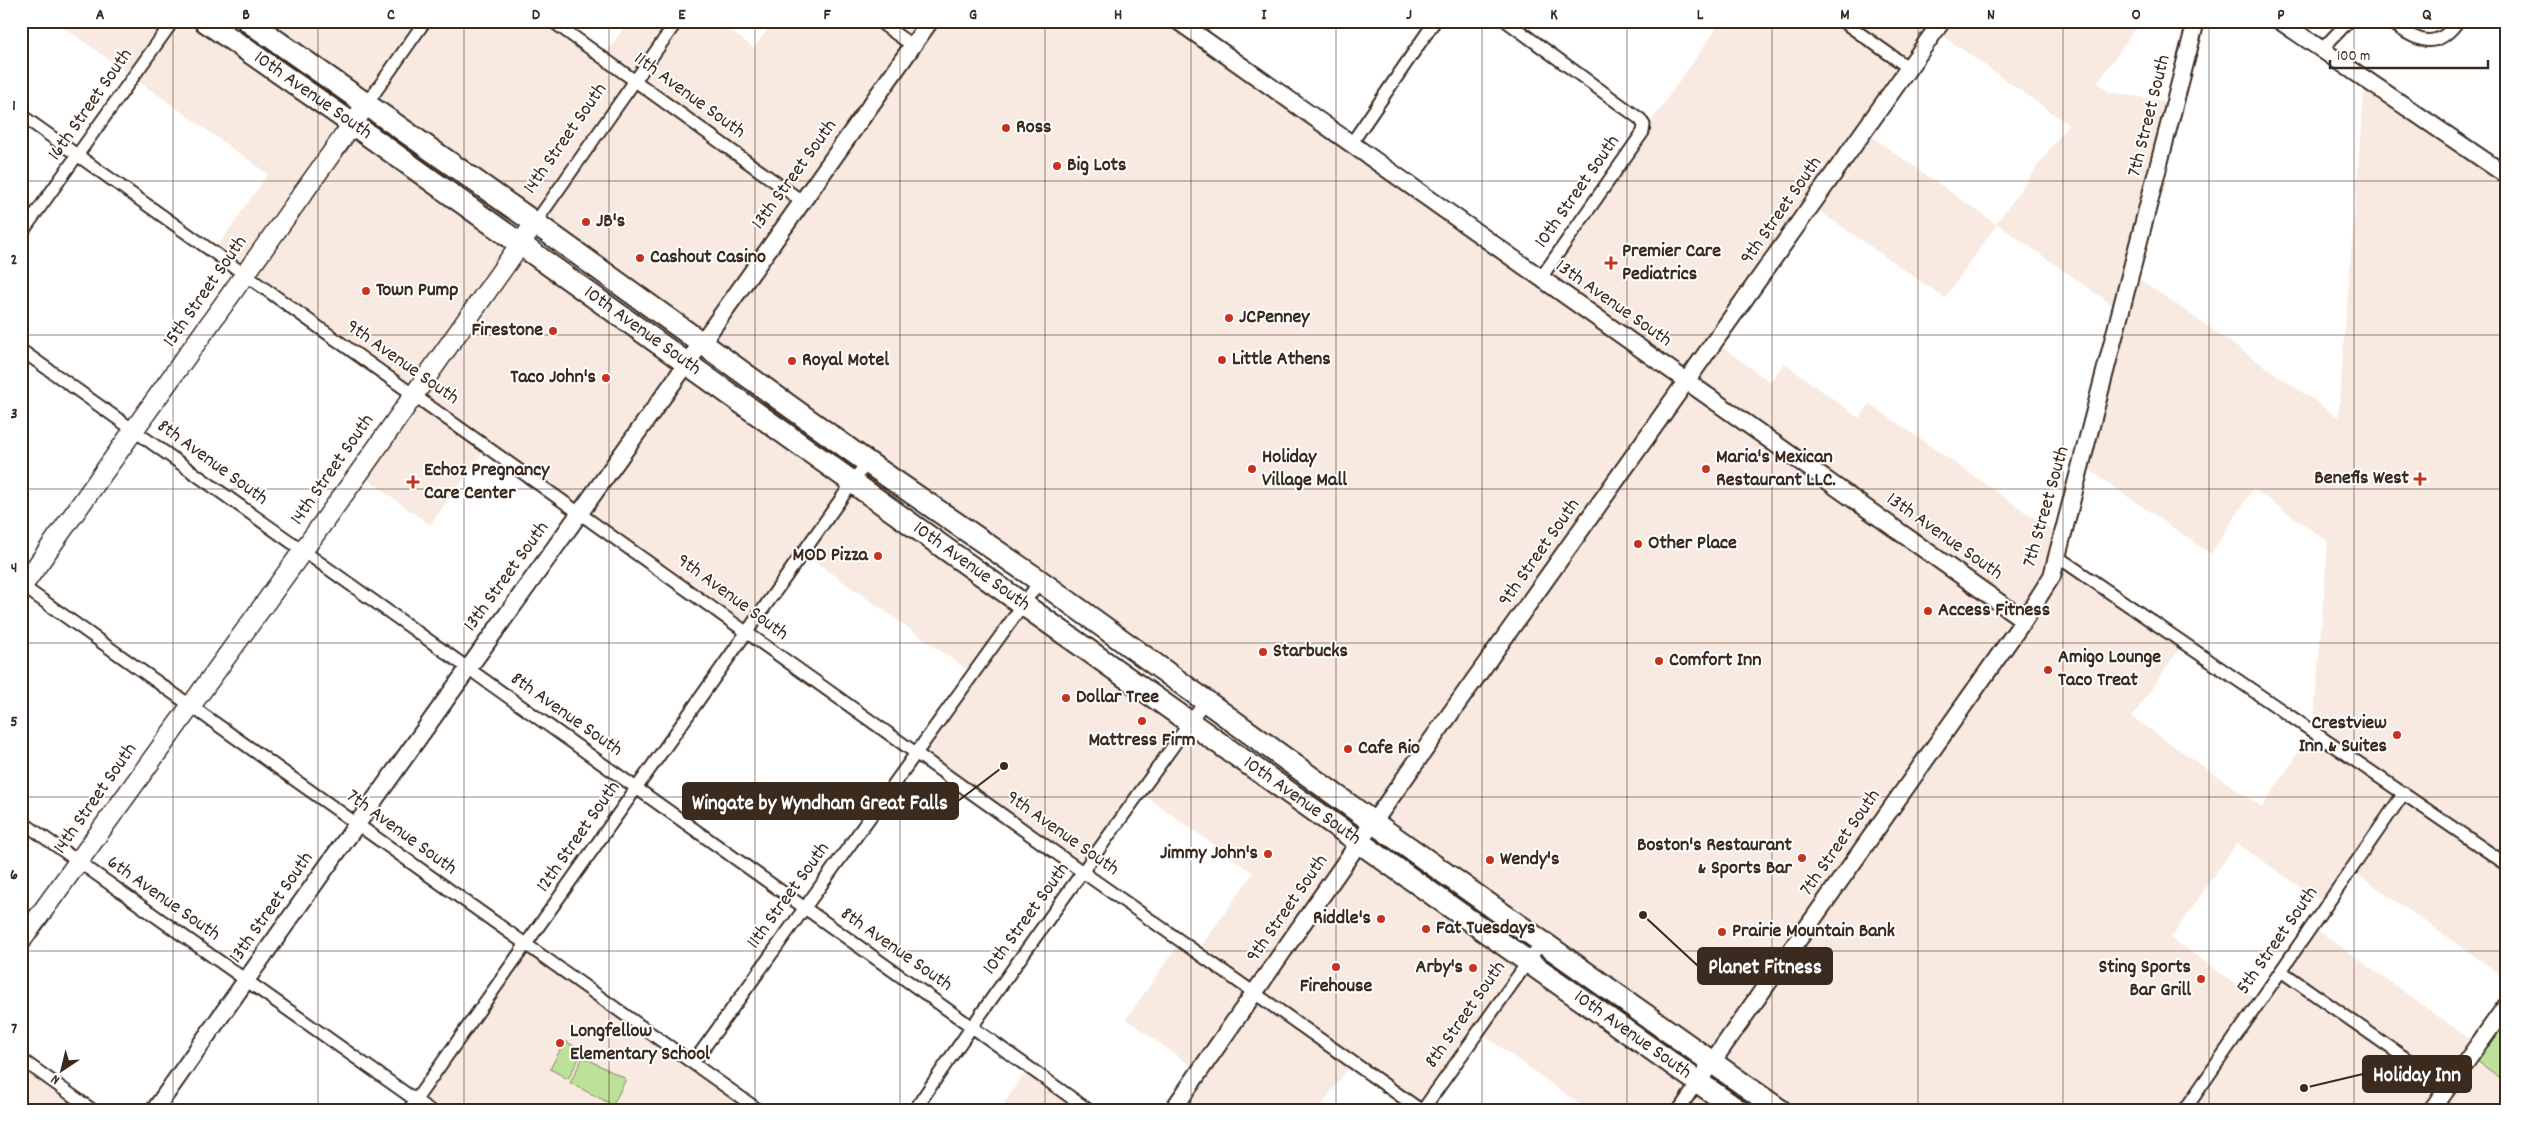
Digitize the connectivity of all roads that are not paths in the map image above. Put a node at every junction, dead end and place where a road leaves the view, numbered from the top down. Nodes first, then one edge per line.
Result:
1 (173, 21) edge
2 (205, 21) edge
3 (248, 21) edge
4 (425, 21) edge
5 (552, 21) edge
6 (677, 21) edge
7 (878, 21) edge
8 (930, 21) edge
9 (1178, 21) edge
10 (1435, 21) edge
11 (1506, 21) edge
12 (1842, 21) edge
13 (1942, 21) edge
14 (2196, 21) edge
15 (2280, 21) edge
16 (2349, 21) edge
17 (2389, 21) edge
18 (2458, 21) edge
19 (912, 46) junction
20 (2322, 50) junction
21 (1909, 68) junction
22 (634, 80) junction
23 (366, 105) junction
24 (21, 115) edge
25 (354, 125) junction
26 (1351, 144) junction
27 (78, 156) junction
28 (2506, 175) edge
29 (803, 202) junction
30 (535, 223) junction
31 (21, 234) edge
32 (520, 245) junction
33 (245, 276) junction
34 (1540, 279) junction
35 (702, 343) junction
36 (21, 350) edge
37 (687, 363) junction
38 (1687, 381) junction
39 (413, 394) junction
40 (135, 431) junction
41 (867, 462) junction
42 (854, 481) junction
43 (580, 512) junction
44 (303, 551) junction
45 (2058, 557) junction
46 (1040, 581) junction
47 (22, 586) edge
48 (1024, 604) junction
49 (2024, 620) junction
50 (748, 632) junction
51 (468, 668) junction
52 (1205, 701) junction
53 (191, 705) junction
54 (1190, 722) junction
55 (915, 752) junction
56 (637, 788) junction
57 (2404, 792) junction
58 (21, 821) edge
59 (1374, 823) junction
60 (357, 824) junction
61 (1360, 841) junction
62 (79, 862) junction
63 (2506, 864) edge
64 (1084, 873) junction
65 (804, 908) junction
66 (21, 941) edge
67 (1542, 942) junction
68 (526, 945) junction
69 (1528, 960) junction
70 (2281, 971) junction
71 (246, 981) junction
72 (1256, 993) junction
73 (2506, 1006) edge
74 (972, 1027) junction
75 (21, 1059) edge
76 (1712, 1062) junction
77 (692, 1063) junction
78 (1698, 1082) junction
79 (2448, 1088) junction
80 (416, 1100) junction
81 (94, 1111) edge
82 (154, 1111) edge
83 (408, 1111) edge
84 (431, 1111) edge
85 (760, 1111) edge
86 (914, 1111) edge
87 (1090, 1111) edge
88 (1172, 1111) edge
89 (1422, 1111) edge
90 (1678, 1111) edge
91 (1739, 1111) edge
92 (1781, 1111) edge
93 (2184, 1111) edge
94 (2431, 1111) edge

1 - 27 street, 16th Street South
2 - 25 highway, 10th Avenue South
3 - 23 highway, 10th Avenue South
4 - 23 street, 15th Street South
5 - 22 street, 11th Avenue South
6 - 22 street, 14th Street South
7 - 19 street
8 - 19 street, 13th Street South
9 - 26 street, 13th Avenue South
10 - 26 street
11 - 34 street, 10th Street South
12 - 21 street
13 - 21 street, 9th Street South
14 - 45 street, 7th Street South
15 - 20 street
16 - 20 street
17 - 18 street
19 - 29 street, 13th Street South
20 - 28 street
21 - 38 street, 9th Street South
22 - 29 street, 11th Avenue South
22 - 30 street, 14th Street South
23 - 25 main road, 15th Street South
23 - 30 highway, 10th Avenue South
24 - 27 street, 9th Avenue South
25 - 32 highway, 10th Avenue South
25 - 33 main road, 15th Street South
26 - 34 street, 13th Avenue South
27 - 31 street, 16th Street South
27 - 33 street, 9th Avenue South
29 - 35 street, 13th Street South
30 - 32 main road, 14th Street South
30 - 35 highway, 10th Avenue South
32 - 37 highway, 10th Avenue South
32 - 39 main road, 14th Street South
33 - 39 street, 9th Avenue South
33 - 40 main road, 15th Street South
34 - 38 street, 13th Avenue South
35 - 37 street, 13th Street South
35 - 41 highway, 10th Avenue South
36 - 40 street, 8th Avenue South
37 - 42 highway, 10th Avenue South
37 - 43 street, 13th Street South
38 - 49 street, 13th Avenue South
38 - 59 street, 9th Street South
39 - 43 street, 9th Avenue South
39 - 44 main road, 14th Street South
40 - 44 street, 8th Avenue South
40 - 47 main road, 15th Street South
41 - 42 street, 12th Street South
41 - 46 highway, 10th Avenue South
42 - 48 highway, 10th Avenue South
42 - 50 street, 12th Street South
43 - 50 street, 9th Avenue South
43 - 51 street, 13th Street South
44 - 51 street, 8th Avenue South
44 - 53 main road, 14th Street South
45 - 49 street, 7th Street South
45 - 57 street
46 - 48 street, 11th Street South
46 - 52 highway, 10th Avenue South
47 - 53 street, 7th Avenue South
48 - 54 highway, 10th Avenue South
48 - 55 street, 11th Street South
49 - 76 street, 7th Street South
50 - 55 street, 9th Avenue South
50 - 56 street, 12th Street South
51 - 56 street, 8th Avenue South
51 - 60 street, 13th Street South
52 - 54 street, 10th Street South
52 - 59 highway, 10th Avenue South
53 - 60 street, 7th Avenue South
53 - 62 main road, 14th Street South
54 - 61 highway, 10th Avenue South
54 - 64 street, 10th Street South
55 - 64 street, 9th Avenue South
55 - 65 street, 11th Street South
56 - 65 street, 8th Avenue South
56 - 68 street, 12th Street South
57 - 63 street
57 - 70 street, 5th Street South
58 - 62 street, 6th Avenue South
59 - 61 street, 9th Street South
59 - 67 highway, 10th Avenue South
60 - 68 street, 7th Avenue South
60 - 71 street, 13th Street South
61 - 69 highway, 10th Avenue South
61 - 72 street, 9th Street South
62 - 66 main road, 14th Street South
62 - 71 street, 6th Avenue South
64 - 72 street, 9th Avenue South
64 - 74 street, 10th Street South
65 - 74 street, 8th Avenue South
65 - 77 street, 11th Street South
67 - 69 street, 8th Street South
67 - 76 highway, 10th Avenue South
68 - 77 street, 7th Avenue South
68 - 80 street, 12th Street South
69 - 78 highway, 10th Avenue South
69 - 89 street, 8th Street South
70 - 79 street
70 - 93 street, 5th Street South
71 - 80 street, 6th Avenue South
71 - 82 street, 13th Street South
72 - 88 street, 9th Street South
72 - 89 street, 9th Avenue South
73 - 79 street
74 - 86 street, 10th Street South
74 - 87 street, 8th Avenue South
75 - 81 street
76 - 78 street, 7th Street South
76 - 92 highway, 10th Avenue South
77 - 85 street, 7th Avenue South
78 - 90 street, 7th Street South
78 - 91 highway, 10th Avenue South
79 - 94 street
80 - 83 street, 12th Street South
80 - 84 street, 6th Avenue South

